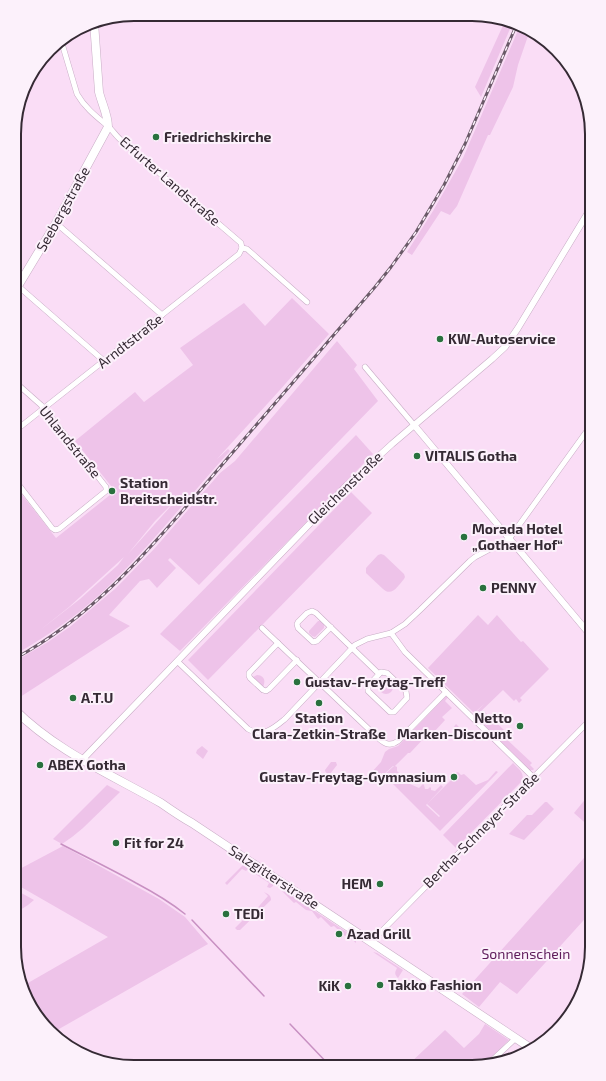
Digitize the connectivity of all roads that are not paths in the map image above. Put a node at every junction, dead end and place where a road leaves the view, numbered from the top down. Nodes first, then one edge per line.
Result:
1 (94, 29) edge
2 (63, 46) edge
3 (108, 127) junction
4 (585, 218) edge
5 (56, 223) junction
6 (242, 248) junction
7 (21, 280) edge
8 (21, 292) edge
9 (307, 302) dead end
10 (162, 315) junction
11 (104, 361) junction
12 (365, 367) dead end
13 (21, 387) edge
14 (44, 408) junction
15 (414, 425) junction
16 (21, 426) edge
17 (585, 434) edge
18 (21, 488) edge
19 (509, 539) junction
20 (331, 627) junction
21 (262, 628) dead end
22 (585, 629) edge
23 (391, 633) junction
24 (278, 643) junction
25 (352, 648) junction
26 (297, 660) junction
27 (177, 661) junction
28 (379, 674) junction
29 (320, 682) junction
30 (446, 692) junction
31 (21, 715) edge
32 (585, 725) edge
33 (82, 760) junction
34 (533, 777) junction
35 (371, 942) junction
36 (516, 1038) junction
37 (527, 1046) edge
38 (495, 1057) edge

1 - 3 main road
2 - 3 street, Erfurter Landstraße
3 - 5 main road, Seebergstraße
3 - 6 street, Erfurter Landstraße
4 - 15 street, Gleichenstraße
5 - 7 main road, Seebergstraße
5 - 10 street
6 - 9 street, Erfurter Landstraße
6 - 10 street, Arndtstraße
8 - 11 street
10 - 11 street, Arndtstraße
11 - 14 street, Arndtstraße
12 - 15 street
13 - 14 street, Uhlandstraße
14 - 16 street, Arndtstraße
14 - 18 street, Uhlandstraße
15 - 19 street
15 - 27 street, Gleichenstraße
17 - 19 street
19 - 22 street
19 - 23 street
20 - 20 street
20 - 25 street
21 - 24 street
23 - 25 street
23 - 30 street
24 - 26 street
24 - 26 street
25 - 28 street
25 - 29 street
26 - 29 street
27 - 29 street
27 - 33 street, Gleichenstraße
28 - 28 street
29 - 30 street
30 - 34 street
31 - 33 main road, Salzgitterstraße
32 - 34 street, Bertha-Schneyer-Straße
33 - 35 main road, Salzgitterstraße
34 - 35 street, Bertha-Schneyer-Straße
35 - 36 main road, Salzgitterstraße
36 - 37 main road, Salzgitterstraße
36 - 38 street

